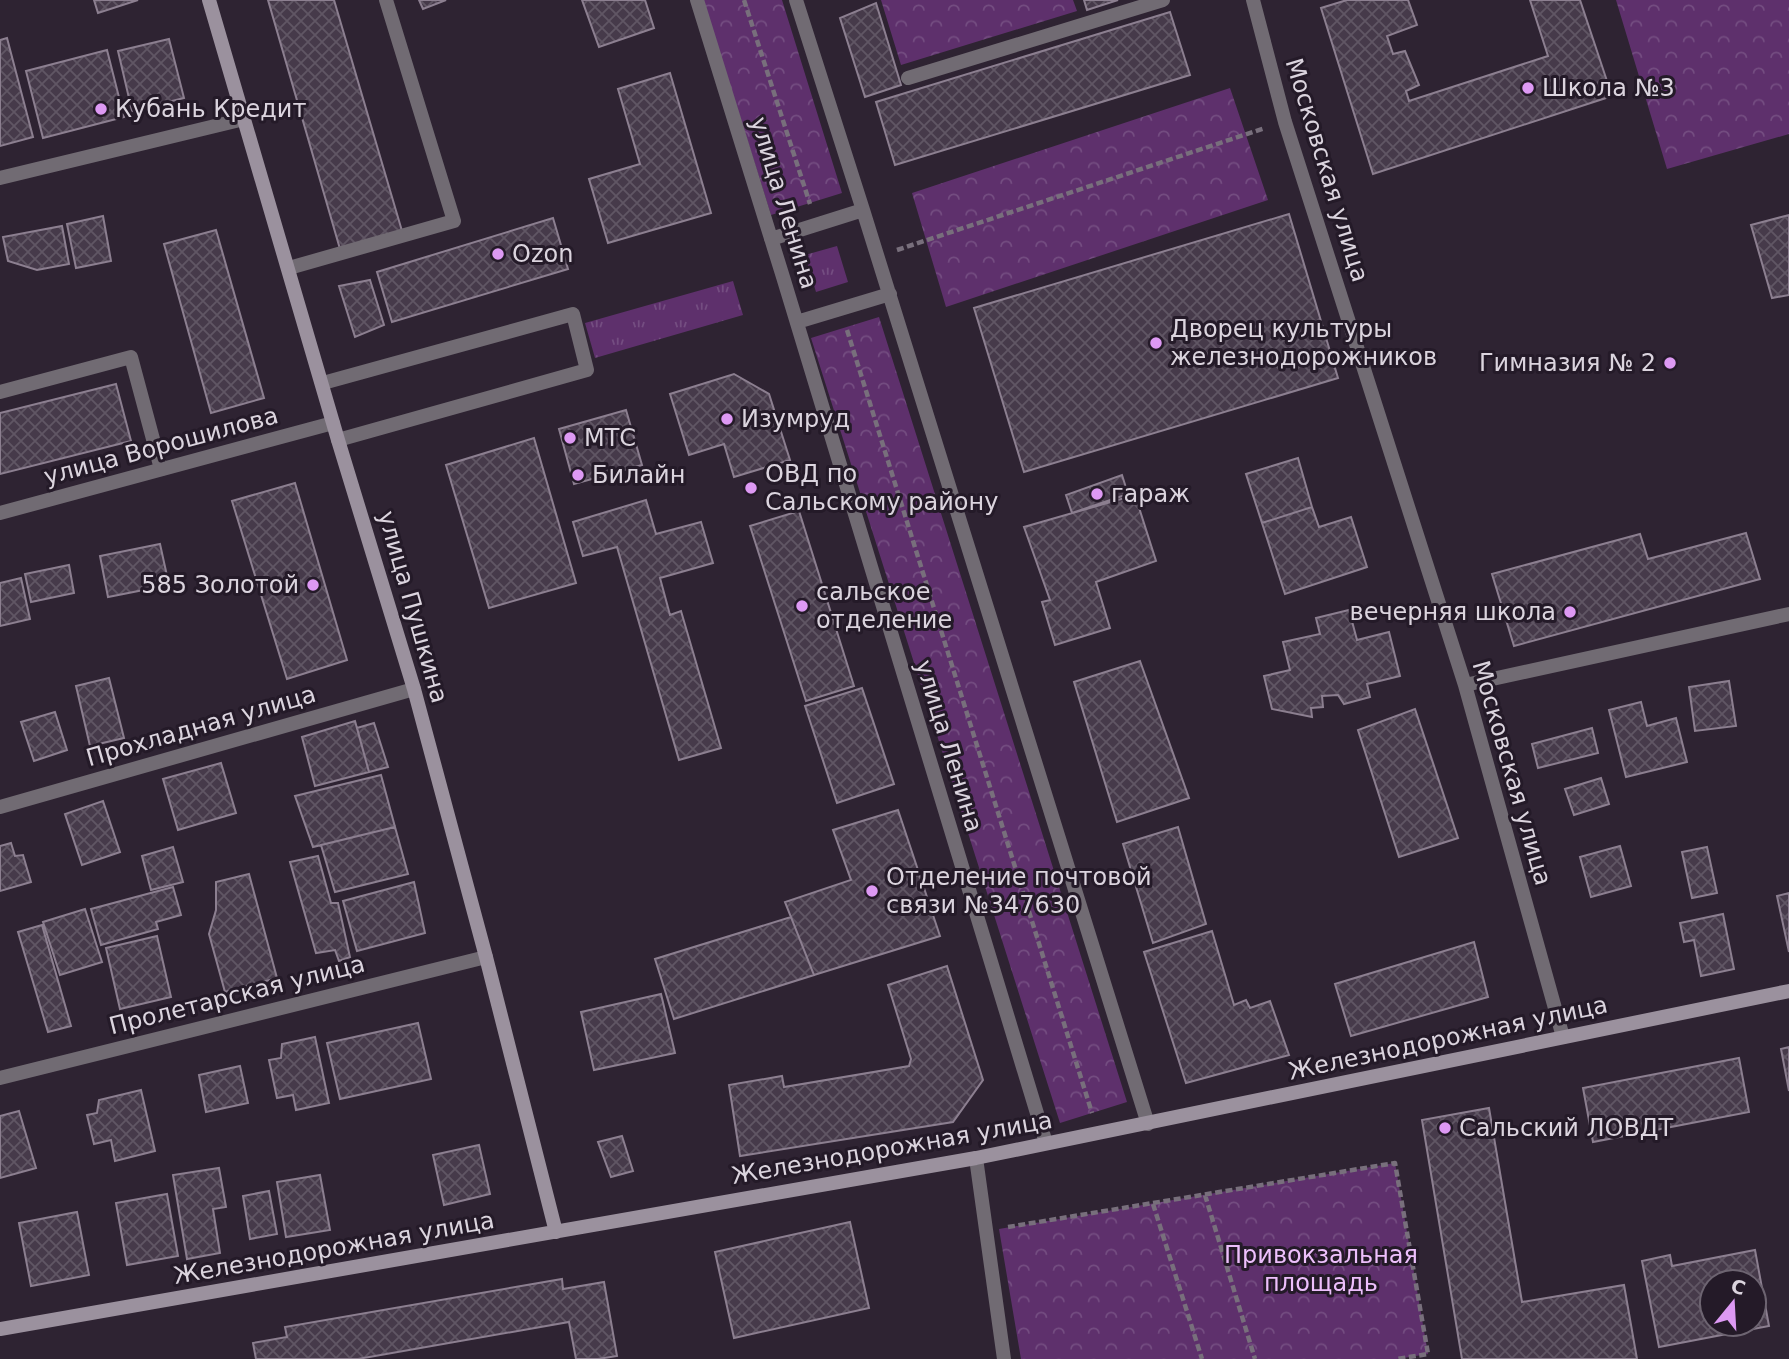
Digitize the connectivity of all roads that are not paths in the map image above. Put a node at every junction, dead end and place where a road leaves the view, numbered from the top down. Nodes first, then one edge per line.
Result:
1 (209, 0) edge
2 (386, 0) edge
3 (697, 0) edge
4 (796, 0) edge
5 (1163, 0) edge
6 (1253, 0) edge
7 (908, 78) dead end
8 (244, 119) junction
9 (0, 178) edge
10 (863, 210) junction
11 (771, 239) junction
12 (289, 268) junction
13 (890, 294) junction
14 (797, 322) junction
15 (323, 383) junction
16 (0, 392) edge
17 (333, 423) junction
18 (338, 440) junction
19 (161, 469) junction
20 (0, 513) edge
21 (1789, 614) edge
22 (1465, 685) junction
23 (414, 690) junction
24 (0, 807) edge
25 (486, 957) junction
26 (1789, 991) edge
27 (1563, 1037) junction
28 (0, 1078) edge
29 (1148, 1124) junction
30 (1046, 1143) junction
31 (976, 1158) junction
32 (556, 1232) junction
33 (0, 1329) edge
34 (1004, 1359) edge

1 - 8 main road, улица Пушкина
2 - 12 street
3 - 11 street, улица Ленина
4 - 10 street
5 - 7 street
6 - 22 street, Московская улица
8 - 9 street
8 - 12 main road, улица Пушкина
10 - 11 street
10 - 13 street
11 - 14 street, улица Ленина
12 - 15 main road, улица Пушкина
13 - 14 street
13 - 29 street
14 - 30 street, улица Ленина
15 - 17 main road, улица Пушкина
15 - 18 street
16 - 19 street
17 - 18 main road, улица Пушкина
17 - 19 street, улица Ворошилова
18 - 23 main road, улица Пушкина
19 - 20 street, улица Ворошилова
21 - 22 street
22 - 27 street, Московская улица
23 - 24 street, Прохладная улица
23 - 25 main road, улица Пушкина
25 - 28 street, Пролетарская улица
25 - 32 main road, улица Пушкина
26 - 27 main road, Железнодорожная улица
27 - 29 main road, Железнодорожная улица
29 - 30 main road, Железнодорожная улица
30 - 31 main road, Железнодорожная улица
31 - 32 main road, Железнодорожная улица
31 - 34 street
32 - 33 main road, Железнодорожная улица

